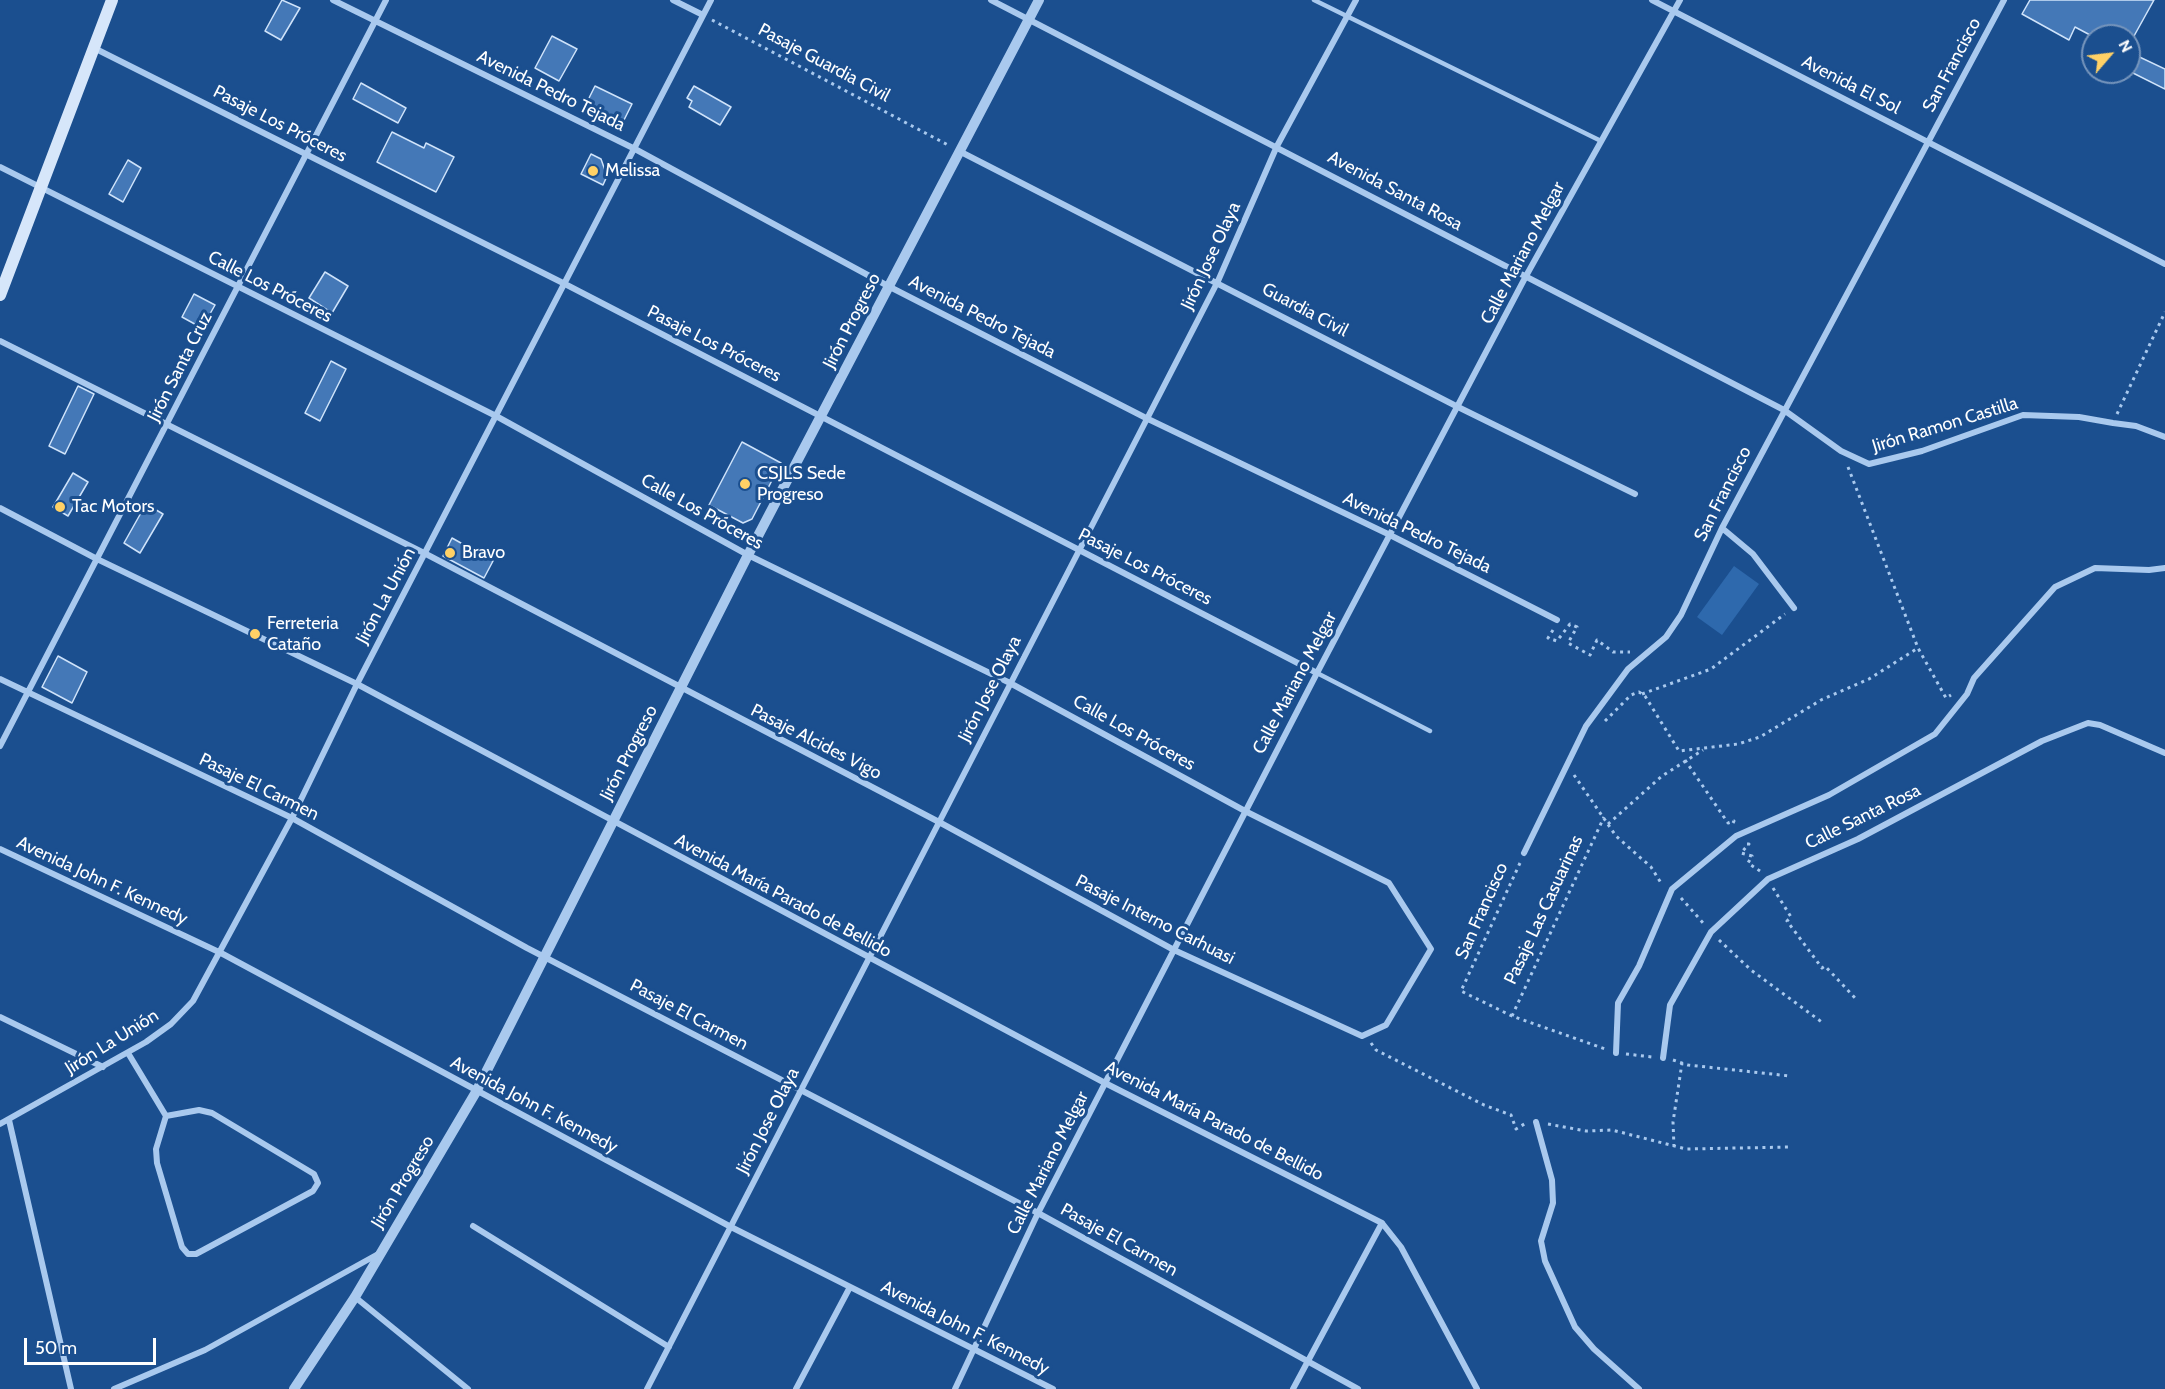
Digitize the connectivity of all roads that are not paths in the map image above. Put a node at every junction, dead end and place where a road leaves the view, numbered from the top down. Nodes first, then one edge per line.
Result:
1 (112, 0) edge
2 (333, 0) edge
3 (386, 0) edge
4 (673, 0) edge
5 (711, 0) edge
6 (991, 0) edge
7 (1039, 0) edge
8 (1314, 0) edge
9 (1356, 0) edge
10 (1652, 0) edge
11 (1680, 0) edge
12 (2004, 0) edge
13 (1674, 11) junction
14 (703, 15) junction
15 (1347, 16) junction
16 (374, 21) junction
17 (1028, 21) junction
18 (93, 48) junction
19 (1601, 141) junction
20 (1929, 142) junction
21 (1277, 146) junction
22 (635, 149) junction
23 (961, 152) junction
24 (306, 154) junction
25 (0, 167) edge
26 (40, 188) junction
27 (2165, 264) edge
28 (1526, 276) junction
29 (1218, 281) junction
30 (565, 284) junction
31 (888, 286) junction
32 (238, 288) junction
33 (0, 295) edge
34 (0, 341) edge
35 (1458, 407) junction
36 (1784, 410) junction
37 (496, 416) junction
38 (821, 417) junction
39 (1146, 418) junction
40 (167, 425) junction
41 (2165, 437) edge
42 (1635, 494) dead end
43 (0, 508) edge
44 (1722, 528) junction
45 (1390, 536) junction
46 (1078, 550) junction
47 (426, 554) junction
48 (748, 555) junction
49 (97, 559) junction
50 (2165, 568) edge
51 (1794, 608) road end
52 (1557, 620) road end
53 (1317, 673) junction
54 (0, 679) edge
55 (1010, 683) junction
56 (357, 684) junction
57 (680, 689) junction
58 (28, 693) junction
59 (1430, 731) dead end
60 (0, 746) edge
61 (2165, 753) edge
62 (1245, 811) junction
63 (292, 818) junction
64 (613, 822) junction
65 (939, 822) junction
66 (0, 849) edge
67 (1524, 853) road end
68 (1174, 950) junction
69 (221, 953) junction
70 (545, 956) junction
71 (868, 958) junction
72 (0, 1017) edge
73 (1362, 1036) joint
74 (128, 1053) junction
75 (1616, 1053) road end
76 (1663, 1058) road end
77 (103, 1067) junction
78 (1105, 1083) junction
79 (800, 1090) junction
80 (476, 1092) junction
81 (166, 1116) junction
82 (9, 1120) junction
83 (1536, 1122) road end
84 (0, 1124) edge
85 (1038, 1213) junction
86 (1382, 1224) junction
87 (473, 1226) dead end
88 (731, 1227) junction
89 (380, 1253) junction
90 (850, 1287) junction
91 (355, 1298) junction
92 (669, 1347) junction
93 (975, 1351) junction
94 (1308, 1362) junction
95 (71, 1389) edge
96 (114, 1389) edge
97 (294, 1389) edge
98 (468, 1389) edge
99 (647, 1389) edge
100 (796, 1389) edge
101 (955, 1389) edge
102 (1053, 1389) edge
103 (1293, 1389) edge
104 (1358, 1389) edge
105 (1477, 1389) edge
106 (1639, 1389) edge

1 - 18 main road
2 - 16 street, Avenida Pedro Tejada
3 - 16 street, Jirón Santa Cruz
4 - 14 street
5 - 14 street, Jirón La Unión
6 - 17 street, Avenida Santa Rosa
7 - 17 street, Jirón Progreso
8 - 15 lane
9 - 15 street, Jirón Jose Olaya
10 - 13 street, Avenida El Sol
11 - 13 street, Calle Mariano Melgar
12 - 20 street, San Francisco
13 - 19 street, Calle Mariano Melgar
13 - 20 street, Avenida El Sol
14 - 22 street, Jirón La Unión
15 - 19 lane
15 - 21 street, Jirón Jose Olaya
16 - 22 street, Avenida Pedro Tejada
16 - 24 street, Jirón Santa Cruz
17 - 21 street, Avenida Santa Rosa
17 - 23 street, Jirón Progreso
18 - 24 street, Pasaje Los Próceres
18 - 26 main road
19 - 28 street, Calle Mariano Melgar
20 - 27 street, Avenida El Sol
20 - 36 street, San Francisco
21 - 28 street, Avenida Santa Rosa
21 - 29 street, Jirón Jose Olaya
22 - 30 street, Jirón La Unión
22 - 31 street, Avenida Pedro Tejada
23 - 29 street, Guardia Civil
23 - 31 street, Jirón Progreso
24 - 30 street, Pasaje Los Próceres
24 - 32 street, Jirón Santa Cruz
25 - 26 street, Calle Los Próceres
26 - 32 street, Calle Los Próceres
26 - 33 main road
28 - 35 street, Calle Mariano Melgar
28 - 36 street, Avenida Santa Rosa
29 - 35 street, Guardia Civil
29 - 39 street, Jirón Jose Olaya
30 - 37 street, Jirón La Unión
30 - 38 street, Pasaje Los Próceres
31 - 38 street, Jirón Progreso
31 - 39 street, Avenida Pedro Tejada
32 - 37 street, Calle Los Próceres
32 - 40 street, Jirón Santa Cruz
34 - 40 street
35 - 42 street, Guardia Civil
35 - 45 street, Calle Mariano Melgar
36 - 41 street, Jirón Ramon Castilla
36 - 44 street, San Francisco
37 - 47 street, Jirón La Unión
37 - 48 street, Calle Los Próceres
38 - 46 street, Pasaje Los Próceres
38 - 48 street, Jirón Progreso
39 - 45 street, Avenida Pedro Tejada
39 - 46 street, Jirón Jose Olaya
40 - 47 street
40 - 49 street, Jirón Santa Cruz
43 - 49 street, Avenida María Parado de Bellido
44 - 51 street
44 - 67 street, San Francisco
45 - 52 street, Avenida Pedro Tejada
45 - 53 street, Calle Mariano Melgar
46 - 53 street, Pasaje Los Próceres
46 - 55 street, Jirón Jose Olaya
47 - 56 street, Jirón La Unión
47 - 57 street
48 - 55 street, Calle Los Próceres
48 - 57 street, Jirón Progreso
49 - 56 street, Avenida María Parado de Bellido
49 - 58 street, Jirón Santa Cruz
50 - 75 street
53 - 59 lane
53 - 62 street, Calle Mariano Melgar
54 - 58 street, Pasaje El Carmen
55 - 62 street, Calle Los Próceres
55 - 65 street, Jirón Jose Olaya
56 - 63 street, Jirón La Unión
56 - 64 street, Avenida María Parado de Bellido
57 - 64 street, Jirón Progreso
57 - 65 street, Pasaje Alcides Vigo
58 - 60 street, Jirón Santa Cruz
58 - 63 street, Pasaje El Carmen
61 - 76 street, Calle Santa Rosa
62 - 68 street, Calle Mariano Melgar
62 - 73 street, Calle Los Próceres
63 - 69 street, Jirón La Unión
63 - 70 street, Pasaje El Carmen
64 - 70 street, Jirón Progreso
64 - 71 street, Avenida María Parado de Bellido
65 - 68 street, Pasaje Interno Carhuasi
65 - 71 street, Jirón Jose Olaya
66 - 69 street, Avenida John F. Kennedy
68 - 73 street, Pasaje Interno Carhuasi
68 - 78 street, Calle Mariano Melgar
69 - 74 street, Jirón La Unión
69 - 80 street, Avenida John F. Kennedy
70 - 79 street, Pasaje El Carmen
70 - 80 street, Jirón Progreso
71 - 78 street, Avenida María Parado de Bellido
71 - 79 street, Jirón Jose Olaya
72 - 77 street
74 - 77 street, Jirón La Unión
74 - 81 street
77 - 82 street, Jirón La Unión
78 - 85 street, Calle Mariano Melgar
78 - 86 street, Avenida María Parado de Bellido
79 - 85 street, Pasaje El Carmen
79 - 88 street, Jirón Jose Olaya
80 - 88 street, Avenida John F. Kennedy
80 - 89 street, Jirón Progreso
81 - 81 street
82 - 84 street, Jirón La Unión
82 - 95 street
83 - 106 street
85 - 93 street, Calle Mariano Melgar
85 - 94 street, Pasaje El Carmen
86 - 94 street
86 - 105 street, Avenida María Parado de Bellido
87 - 92 street
88 - 90 street, Avenida John F. Kennedy
88 - 92 street, Jirón Jose Olaya
89 - 91 street
89 - 96 street, Jirón Progreso
90 - 93 street, Avenida John F. Kennedy
90 - 100 street
91 - 97 street
91 - 98 street
92 - 99 street, Jirón Jose Olaya
93 - 101 street, Calle Mariano Melgar
93 - 102 street, Avenida John F. Kennedy
94 - 103 street
94 - 104 street, Pasaje El Carmen

